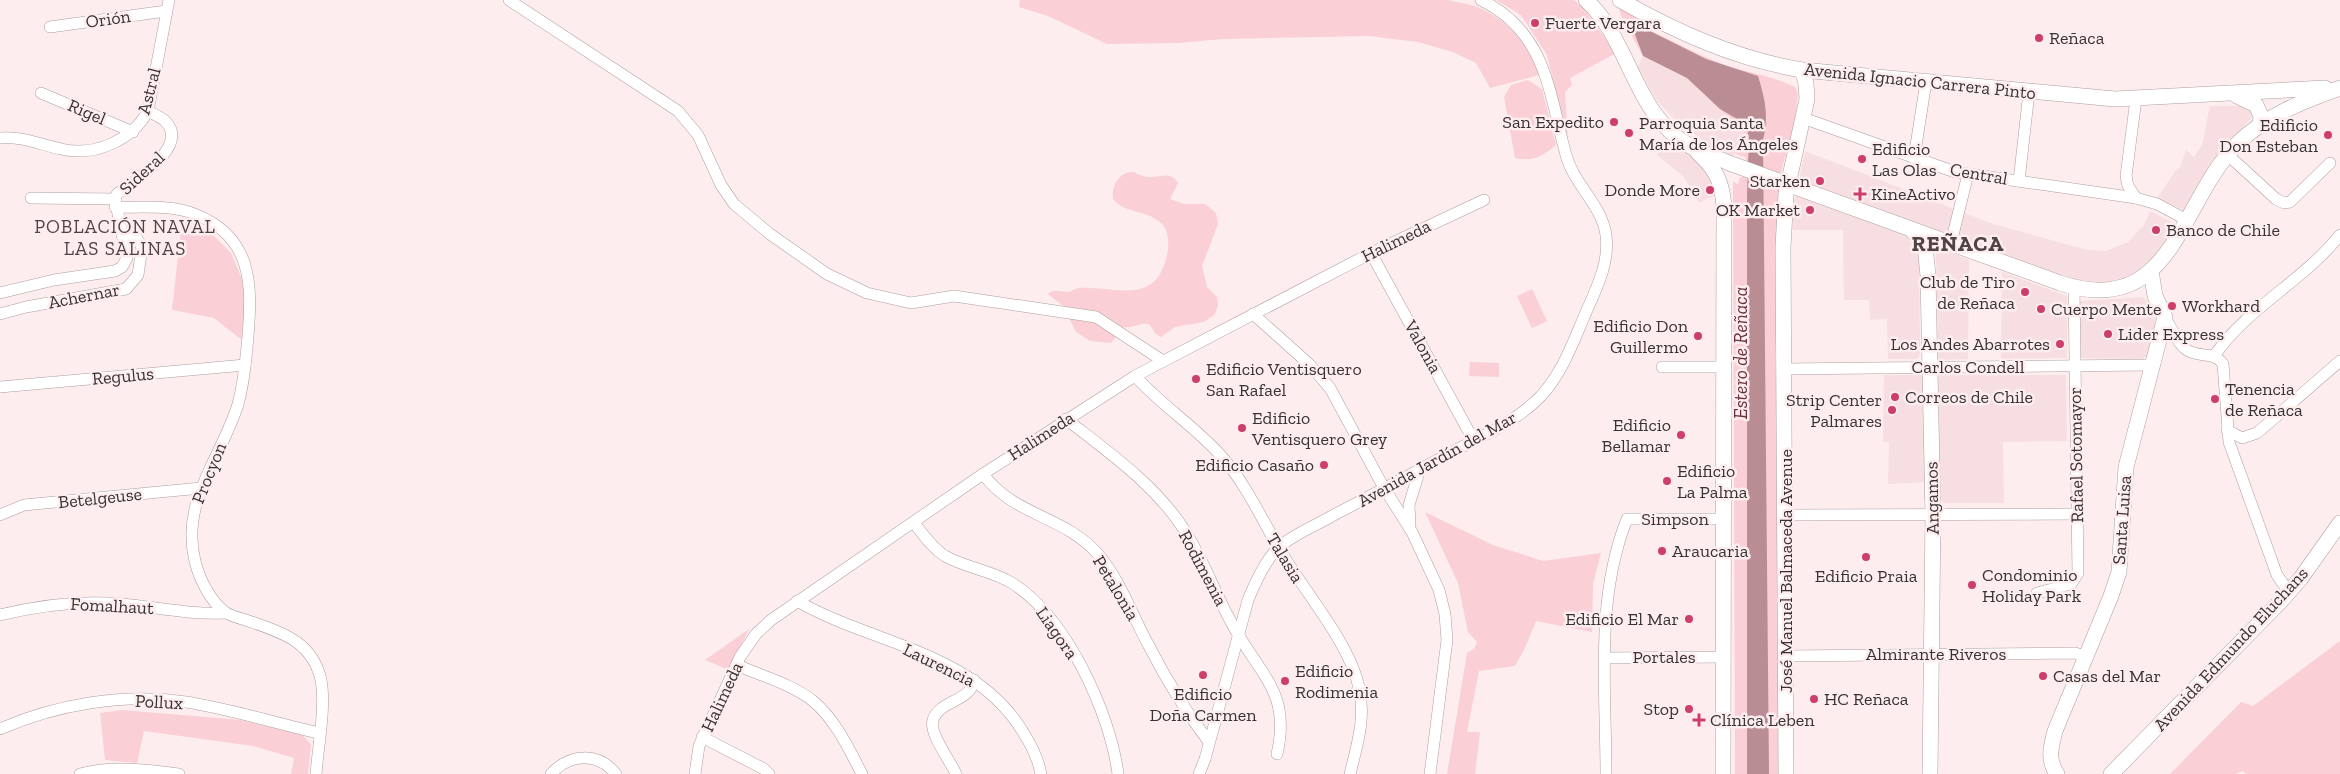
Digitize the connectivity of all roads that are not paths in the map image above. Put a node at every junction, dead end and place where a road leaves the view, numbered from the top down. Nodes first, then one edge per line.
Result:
1 (509, 0) edge
2 (1481, 0) edge
3 (1586, 0) edge
4 (1622, 1) edge
5 (168, 6) edge
6 (1600, 13) junction
7 (50, 27) dead end
8 (1802, 70) junction
9 (1926, 82) junction
10 (2340, 88) edge
11 (2029, 92) junction
12 (41, 93) dead end
13 (2234, 94) junction
14 (2136, 99) junction
15 (148, 110) junction
16 (1803, 118) junction
17 (2260, 125) junction
18 (133, 132) junction
19 (0, 138) edge
20 (1689, 146) junction
21 (2228, 155) junction
22 (1914, 158) junction
23 (2330, 163) dead end
24 (1968, 174) junction
25 (2126, 176) junction
26 (1781, 181) junction
27 (2019, 181) junction
28 (2108, 194) junction
29 (31, 198) dead end
30 (2136, 198) junction
31 (1484, 200) dead end
32 (115, 203) junction
33 (2187, 220) junction
34 (1910, 228) junction
35 (2340, 234) edge
36 (122, 235) junction
37 (1951, 243) junction
38 (1371, 252) junction
39 (2151, 270) junction
40 (2074, 287) junction
41 (0, 293) edge
42 (0, 314) edge
43 (1253, 314) junction
44 (2166, 317) junction
45 (2214, 356) junction
46 (1163, 361) junction
47 (2340, 361) edge
48 (245, 365) junction
49 (2152, 365) junction
50 (2075, 366) junction
51 (1662, 367) dead end
52 (1930, 367) junction
53 (1724, 368) junction
54 (1784, 369) junction
55 (1135, 376) junction
56 (0, 387) edge
57 (1066, 418) junction
58 (2227, 430) junction
59 (1474, 441) junction
60 (1420, 469) junction
61 (983, 474) junction
62 (201, 488) junction
63 (1384, 488) junction
64 (2077, 514) junction
65 (0, 515) edge
66 (1786, 515) junction
67 (1933, 515) junction
68 (1724, 519) junction
69 (914, 523) junction
70 (2340, 523) edge
71 (1412, 532) junction
72 (1279, 548) junction
73 (2289, 592) junction
74 (2037, 593) dead end
75 (797, 601) junction
76 (225, 613) junction
77 (0, 615) edge
78 (1238, 636) junction
79 (1933, 654) junction
80 (1787, 656) junction
81 (2085, 656) junction
82 (1723, 657) junction
83 (1606, 658) junction
84 (737, 665) junction
85 (974, 680) junction
86 (0, 729) edge
87 (320, 733) junction
88 (702, 737) junction
89 (1209, 742) junction
90 (1277, 754) dead end
91 (2113, 773) edge
92 (80, 774) edge
93 (179, 774) edge
94 (316, 774) edge
95 (552, 774) edge
96 (616, 774) edge
97 (695, 774) edge
98 (769, 774) edge
99 (862, 774) edge
100 (956, 774) edge
101 (1041, 774) edge
102 (1118, 774) edge
103 (1199, 774) edge
104 (1350, 774) edge
105 (1430, 774) edge
106 (1606, 774) edge
107 (1723, 774) edge
108 (1786, 774) edge
109 (1930, 774) edge
110 (2056, 774) edge

1 - 46 street
2 - 59 street, Avenida Jardín del Mar
3 - 6 main road
4 - 6 main road
4 - 8 main road, Avenida Ignacio Carrera Pinto
5 - 7 street, Orión
5 - 15 street, Astral
6 - 20 main road
8 - 9 main road, Avenida Ignacio Carrera Pinto
8 - 16 main road, José Manuel Balmaceda Avenue
9 - 11 main road, Avenida Ignacio Carrera Pinto
9 - 22 street
10 - 13 main road, Avenida Ignacio Carrera Pinto
10 - 17 main road
11 - 14 main road, Avenida Ignacio Carrera Pinto
11 - 27 street
12 - 18 street, Rigel
13 - 14 main road, Avenida Ignacio Carrera Pinto
13 - 17 main road
14 - 25 street
15 - 18 street, Astral
15 - 32 street, Sideral
16 - 22 street, Central
16 - 26 main road, José Manuel Balmaceda Avenue
17 - 21 main road
18 - 19 street, Astral
20 - 26 main road
20 - 53 main road
21 - 23 street
21 - 33 main road
22 - 24 street, Central
24 - 27 street, Central
24 - 37 street
25 - 28 street
25 - 30 street
26 - 34 main road
26 - 54 main road, José Manuel Balmaceda Avenue
27 - 28 street, Central
28 - 30 street, Central
29 - 32 street, Procyon
30 - 33 street, Central
31 - 38 street, Halimeda
32 - 36 street, Sideral
32 - 48 street, Procyon
33 - 39 main road
34 - 37 main road
34 - 52 main road, Angamos
35 - 45 street
36 - 41 street, Sideral
36 - 42 street, Achernar
37 - 40 main road
38 - 43 street, Halimeda
38 - 59 street, Valonia
39 - 40 main road
39 - 44 main road
40 - 50 street, Rafael Sotomayor
43 - 46 street, Halimeda
43 - 63 street
44 - 45 street
44 - 49 main road, Santa Luisa
45 - 58 street
46 - 55 street, Halimeda
47 - 58 street
48 - 56 street, Regulus
48 - 62 street, Procyon
49 - 50 street, Carlos Condell
49 - 81 main road, Santa Luisa
50 - 52 street, Carlos Condell
50 - 64 street, Rafael Sotomayor
51 - 53 street
52 - 54 street, Carlos Condell
52 - 67 main road, Angamos
53 - 68 main road
54 - 66 main road, José Manuel Balmaceda Avenue
55 - 57 street, Halimeda
55 - 72 street, Talasia
57 - 61 street, Halimeda
57 - 78 street, Rodimenia
58 - 73 street
59 - 60 street, Avenida Jardín del Mar
60 - 63 street, Avenida Jardín del Mar
60 - 71 street
61 - 69 street, Halimeda
61 - 89 street, Petalonia
62 - 65 street, Betelgeuse
62 - 76 street, Procyon
63 - 71 street
63 - 72 street, Avenida Jardín del Mar
64 - 67 street
64 - 74 street, Rafael Sotomayor
66 - 67 street
66 - 80 main road, José Manuel Balmaceda Avenue
67 - 79 main road, Angamos
68 - 82 main road
68 - 83 street, Simpson
69 - 75 street, Halimeda
69 - 102 street, Liagora
70 - 73 main road, Avenida Edmundo Eluchans
71 - 105 street
72 - 78 street, Avenida Jardín del Mar
72 - 104 street, Talasia
73 - 91 main road, Avenida Edmundo Eluchans
75 - 84 street, Halimeda
75 - 85 street, Laurencia
76 - 77 street, Fomalhaut
76 - 87 street
78 - 89 street, Avenida Jardín del Mar
78 - 90 street, Rodimenia
79 - 80 street, Almirante Riveros
79 - 81 street, Almirante Riveros
79 - 109 main road, Angamos
80 - 108 main road, José Manuel Balmaceda Avenue
81 - 110 main road, Santa Luisa
82 - 83 street, Portales
82 - 107 main road
83 - 106 street
84 - 88 street, Halimeda
84 - 99 street
85 - 100 street
85 - 101 street, Laurencia
86 - 87 street, Pollux
87 - 94 street
88 - 97 street, Halimeda
88 - 98 street
89 - 103 street, Avenida Jardín del Mar
92 - 93 street
95 - 96 street

